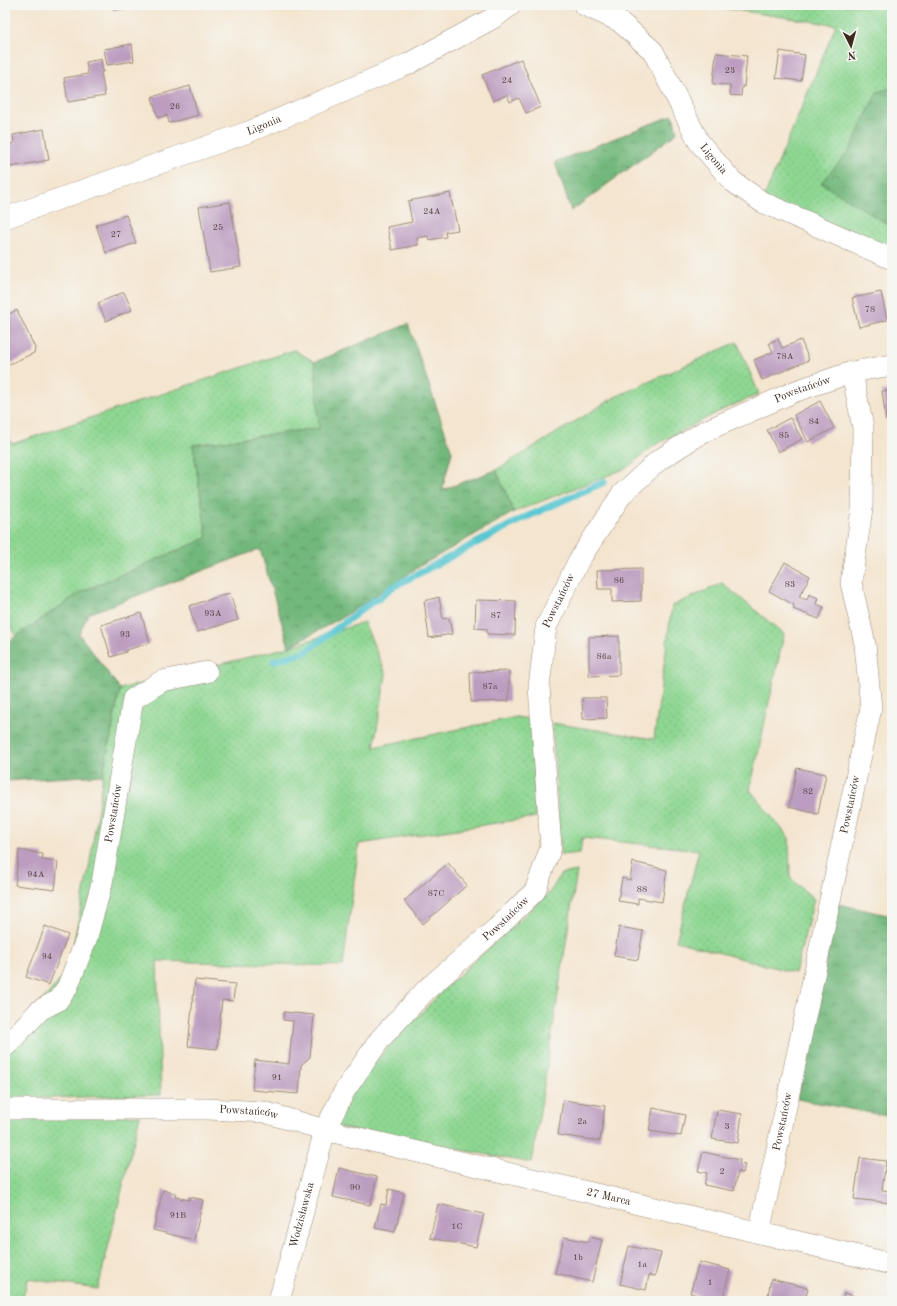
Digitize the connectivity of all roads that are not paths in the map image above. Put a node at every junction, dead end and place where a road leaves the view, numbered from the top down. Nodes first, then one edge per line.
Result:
1 (511, 5) edge
2 (584, 5) edge
3 (5, 218) edge
4 (892, 259) edge
5 (892, 365) edge
6 (852, 372) junction
7 (207, 672) dead end
8 (5, 1047) edge
9 (5, 1109) edge
10 (325, 1130) junction
11 (759, 1233) junction
12 (892, 1264) edge
13 (279, 1301) edge

1 - 3 street, Ligonia
2 - 4 street, Ligonia
5 - 6 street, Powstańców
6 - 10 street, Powstańców
6 - 11 street, Powstańców
7 - 8 street, Powstańców
9 - 10 street, Powstańców
10 - 11 street, 27 Marca
10 - 13 street, Wodzisławska
11 - 12 street, 27 Marca

